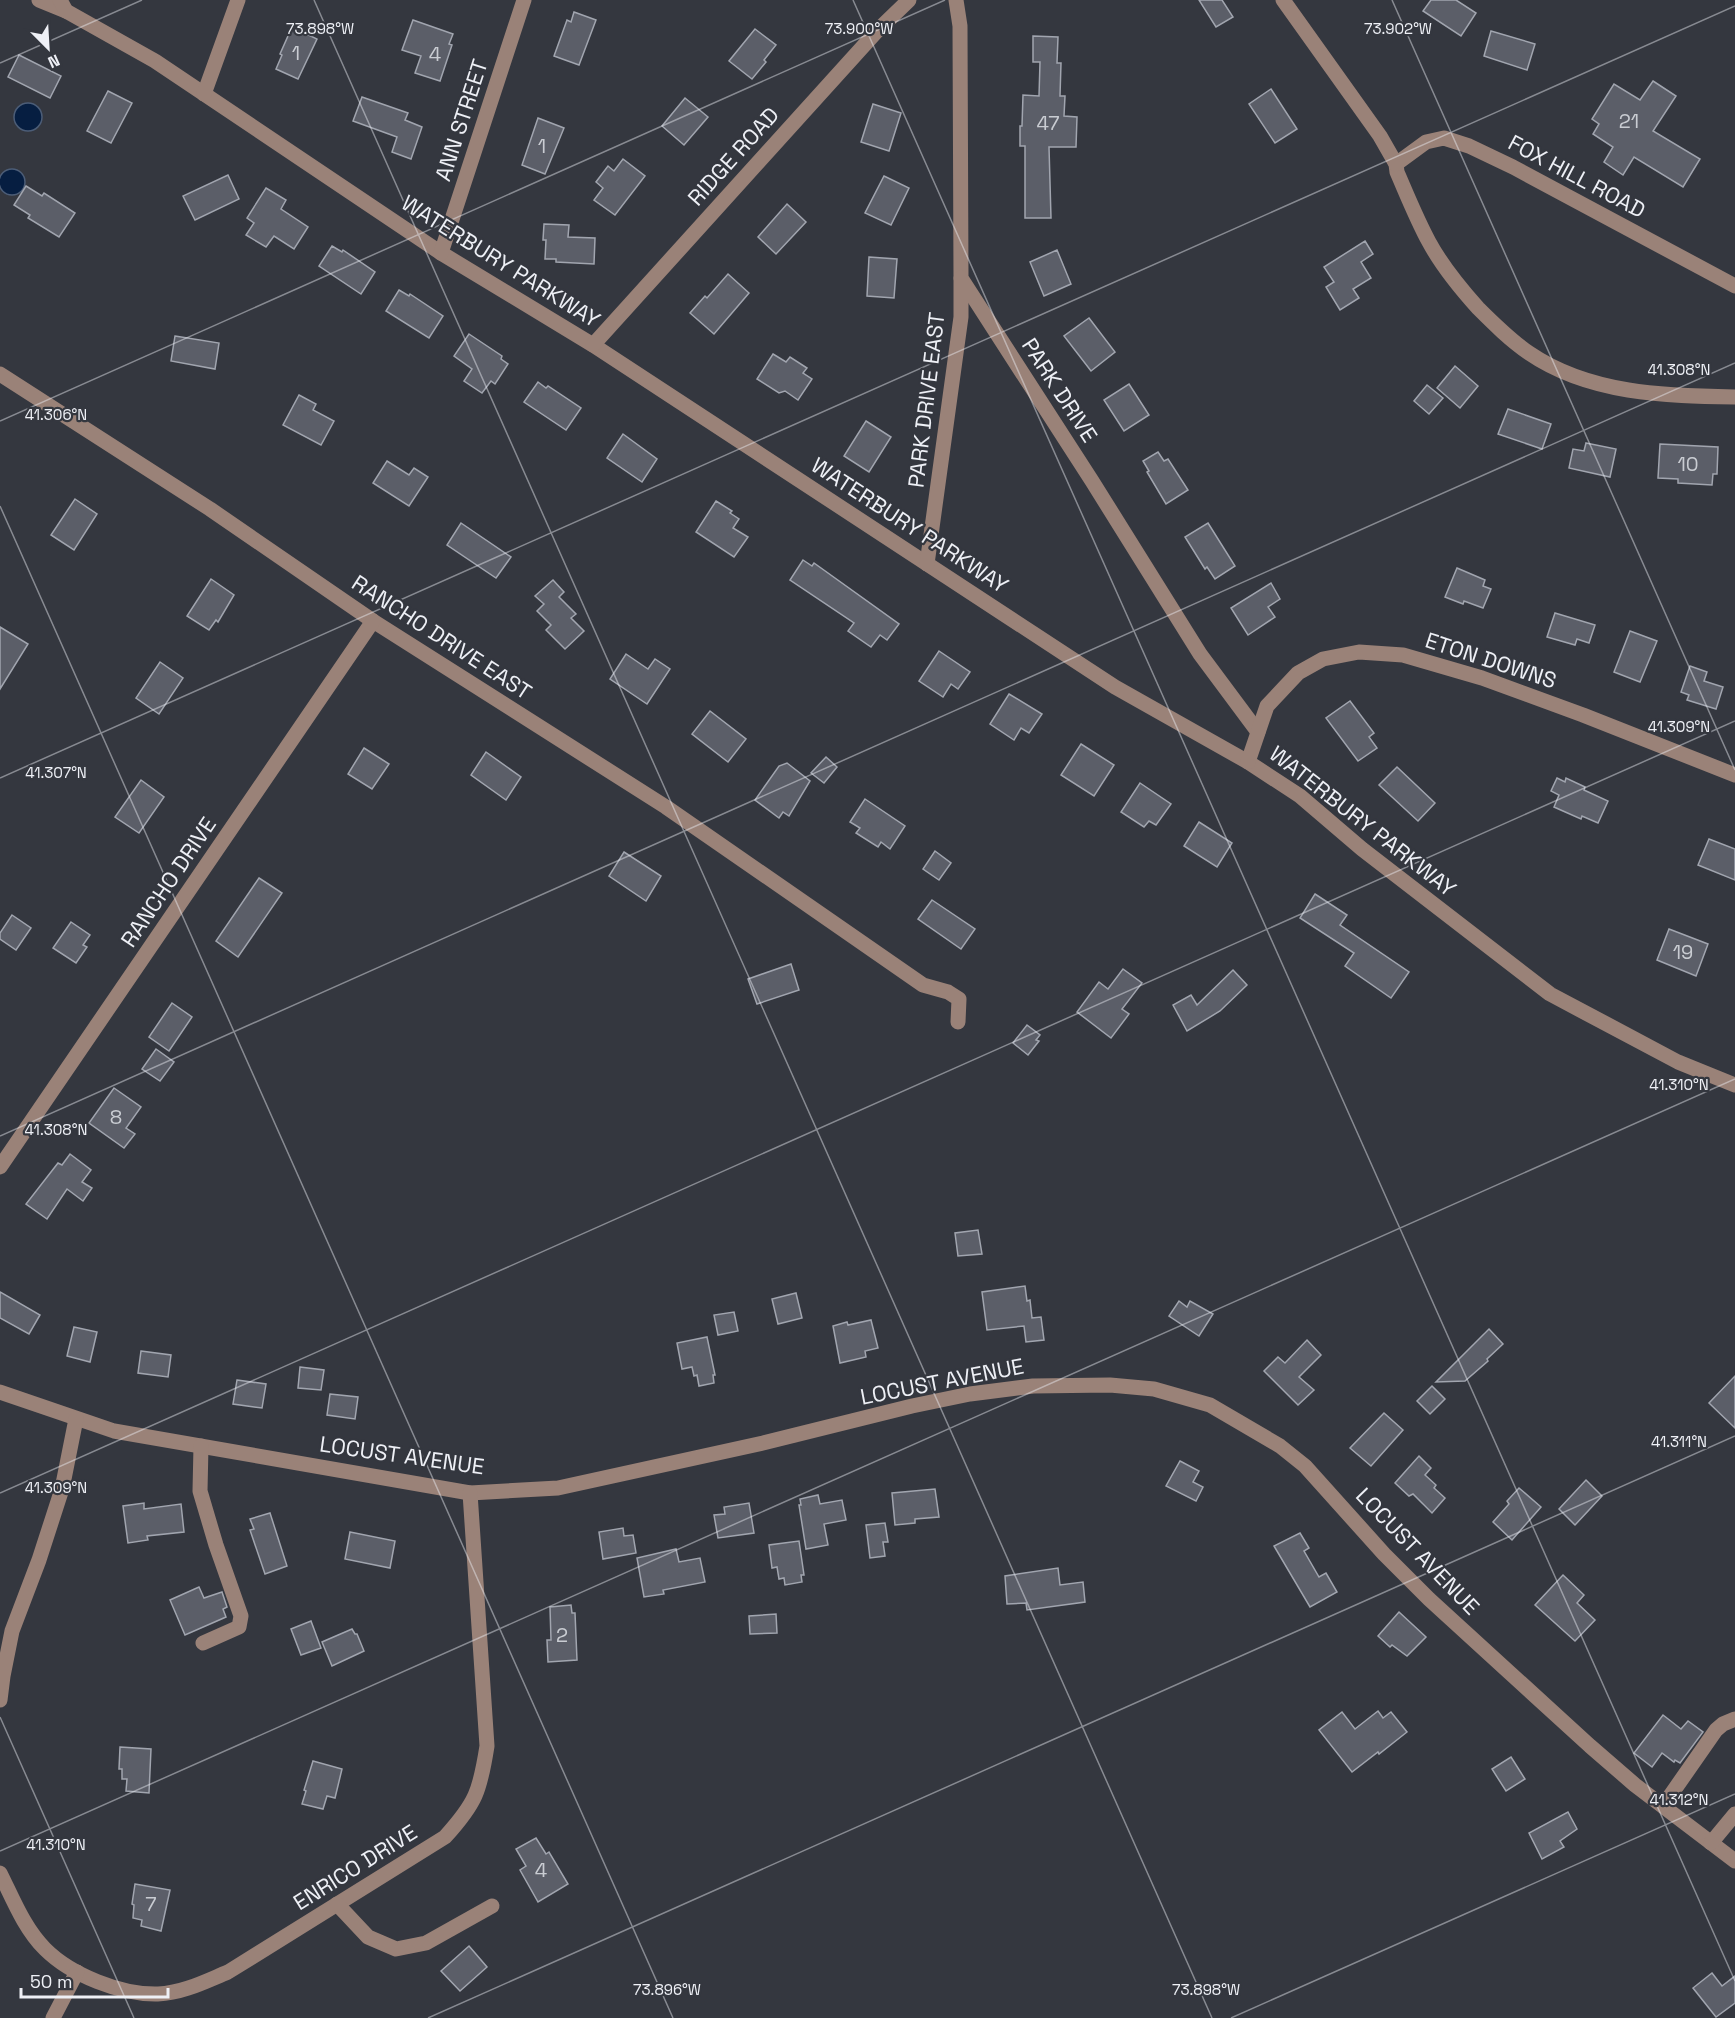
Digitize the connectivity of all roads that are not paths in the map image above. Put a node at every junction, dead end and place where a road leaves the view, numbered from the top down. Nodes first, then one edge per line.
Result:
1 (39, 0) edge
2 (238, 0) edge
3 (524, 0) edge
4 (909, 0) edge
5 (956, 0) edge
6 (1283, 0) edge
7 (63, 6) edge
8 (204, 94) junction
9 (1396, 164) junction
10 (441, 254) junction
11 (961, 278) junction
12 (1735, 286) edge
13 (594, 345) junction
14 (0, 374) edge
15 (1735, 397) edge
16 (927, 564) junction
17 (373, 621) junction
18 (1258, 732) junction
19 (1248, 762) junction
20 (1735, 775) edge
21 (958, 1022) dead end
22 (1735, 1085) edge
23 (0, 1167) edge
24 (0, 1392) edge
25 (76, 1419) junction
26 (201, 1446) junction
27 (470, 1492) junction
28 (203, 1643) dead end
29 (0, 1700) edge
30 (1735, 1719) edge
31 (1663, 1806) junction
32 (1735, 1814) edge
33 (1711, 1843) junction
34 (1735, 1861) edge
35 (0, 1874) edge
36 (337, 1904) junction
37 (492, 1906) dead end
38 (76, 1972) junction
39 (53, 2018) edge

1 - 7 street, WATERBURY PARKWAY
2 - 8 street
3 - 10 street, ANN STREET
4 - 13 street, RIDGE ROAD
5 - 11 street
6 - 9 street
7 - 8 street, WATERBURY PARKWAY
8 - 10 street, WATERBURY PARKWAY
9 - 12 street, FOX HILL ROAD
9 - 15 street
10 - 13 street, WATERBURY PARKWAY
11 - 16 street, PARK DRIVE EAST
11 - 18 street, PARK DRIVE
13 - 16 street, WATERBURY PARKWAY
14 - 17 street, RANCHO DRIVE EAST
16 - 19 street, WATERBURY PARKWAY
17 - 21 street, RANCHO DRIVE EAST
17 - 23 street, RANCHO DRIVE
18 - 19 street
18 - 20 street, ETON DOWNS
19 - 22 street, WATERBURY PARKWAY
24 - 25 street, LOCUST AVENUE
25 - 26 street, LOCUST AVENUE
25 - 29 street
26 - 27 street, LOCUST AVENUE
26 - 28 street
27 - 31 street, LOCUST AVENUE
27 - 36 street, ENRICO DRIVE
30 - 31 street
31 - 33 street, LOCUST AVENUE
32 - 33 street
33 - 34 street, LOCUST AVENUE
35 - 38 street, ENRICO DRIVE
36 - 37 street
36 - 38 street, ENRICO DRIVE
38 - 39 street

